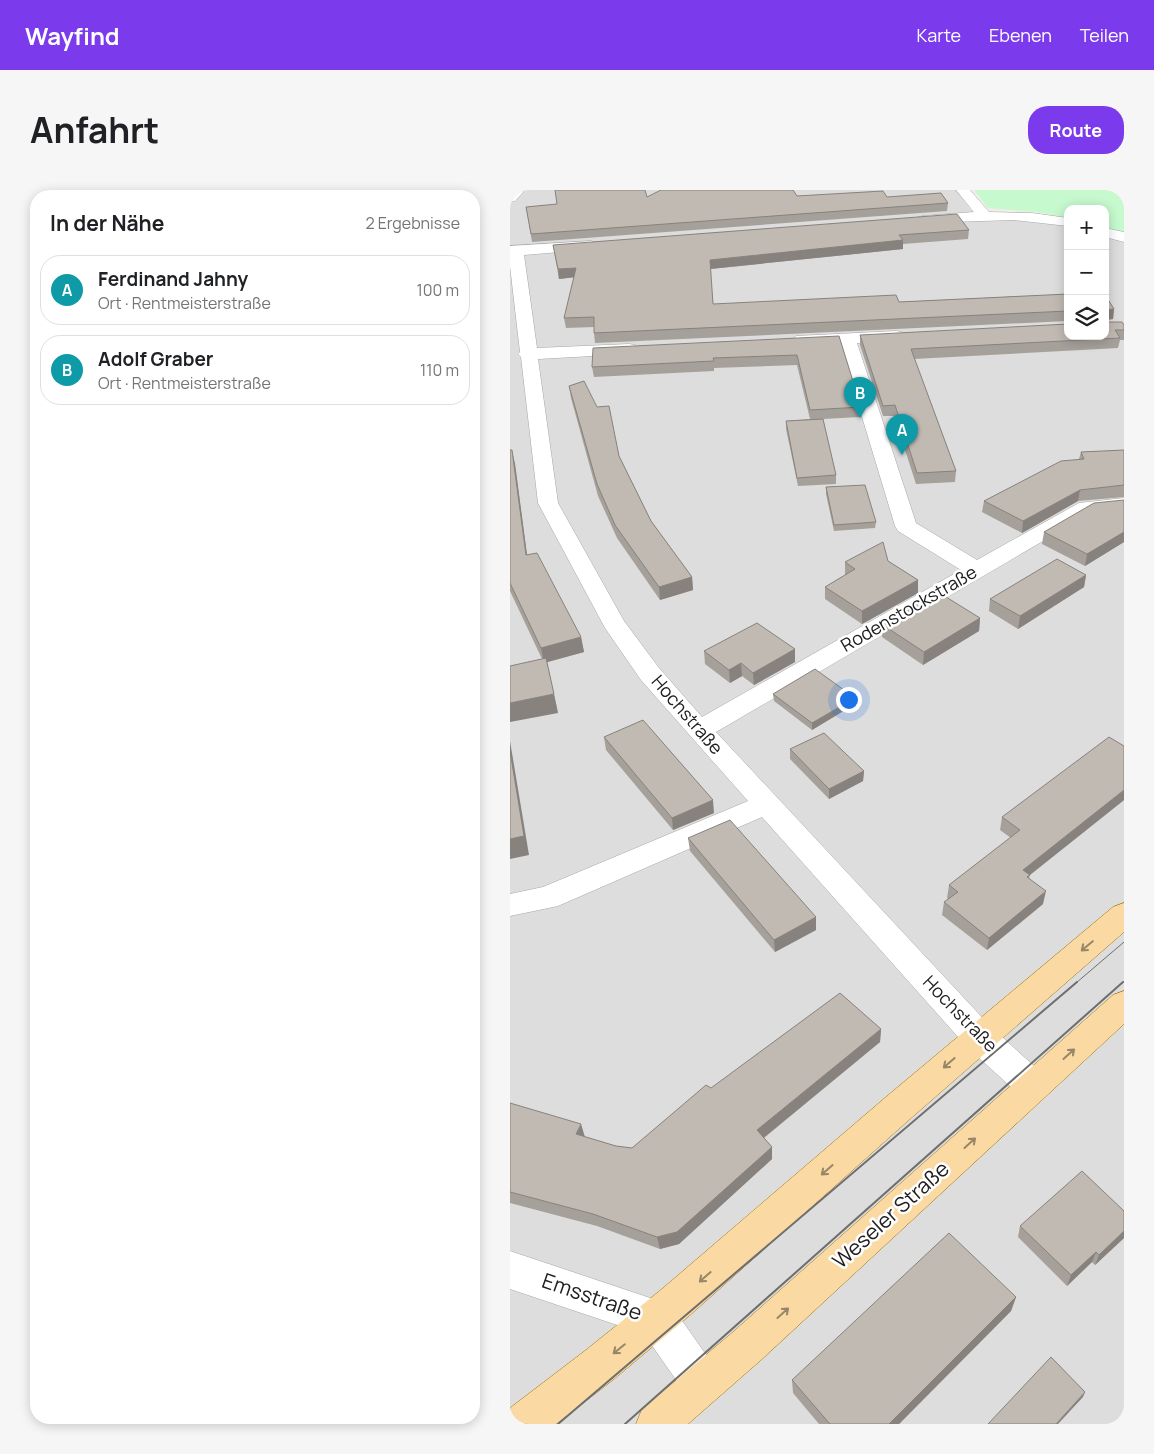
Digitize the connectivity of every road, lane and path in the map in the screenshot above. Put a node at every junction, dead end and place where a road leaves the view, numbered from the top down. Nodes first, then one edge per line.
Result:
1 (518, 190) edge
2 (963, 190) edge
3 (510, 198) edge
4 (984, 215) junction
5 (906, 221) edge
6 (1064, 221) edge
7 (1109, 233) edge
8 (1124, 237) edge
9 (603, 245) edge
10 (513, 252) edge
11 (914, 335) edge
12 (847, 338) junction
13 (789, 341) edge
14 (644, 348) edge
15 (528, 354) junction
16 (1124, 504) edge
17 (977, 570) junction
18 (699, 730) junction
19 (766, 804) junction
20 (510, 905) edge
21 (1124, 915) edge
22 (1124, 1004) edge
23 (979, 1037) junction
24 (1032, 1086) junction
25 (510, 1270) edge
26 (657, 1319) junction
27 (702, 1383) junction
28 (522, 1424) edge
29 (657, 1424) edge

1 - 3 street
2 - 4 street
4 - 5 street
4 - 6 street
7 - 8 street
9 - 10 street
10 - 15 street, Hochstraße
11 - 12 street
12 - 13 street
12 - 17 street
14 - 15 street
15 - 18 street, Hochstraße
16 - 17 street, Rodenstockstraße
17 - 18 street, Rodenstockstraße
18 - 19 street, Hochstraße
19 - 20 street
19 - 23 street, Hochstraße
21 -> 23 main road
24 -> 22 main road, Weseler Straße
23 - 24 street, Hochstraße
23 -> 26 main road
27 -> 24 main road, Weseler Straße
25 - 26 street, Emsstraße
26 - 27 street, Emsstraße
26 -> 28 main road
27 - 29 main road, Weseler Straße

